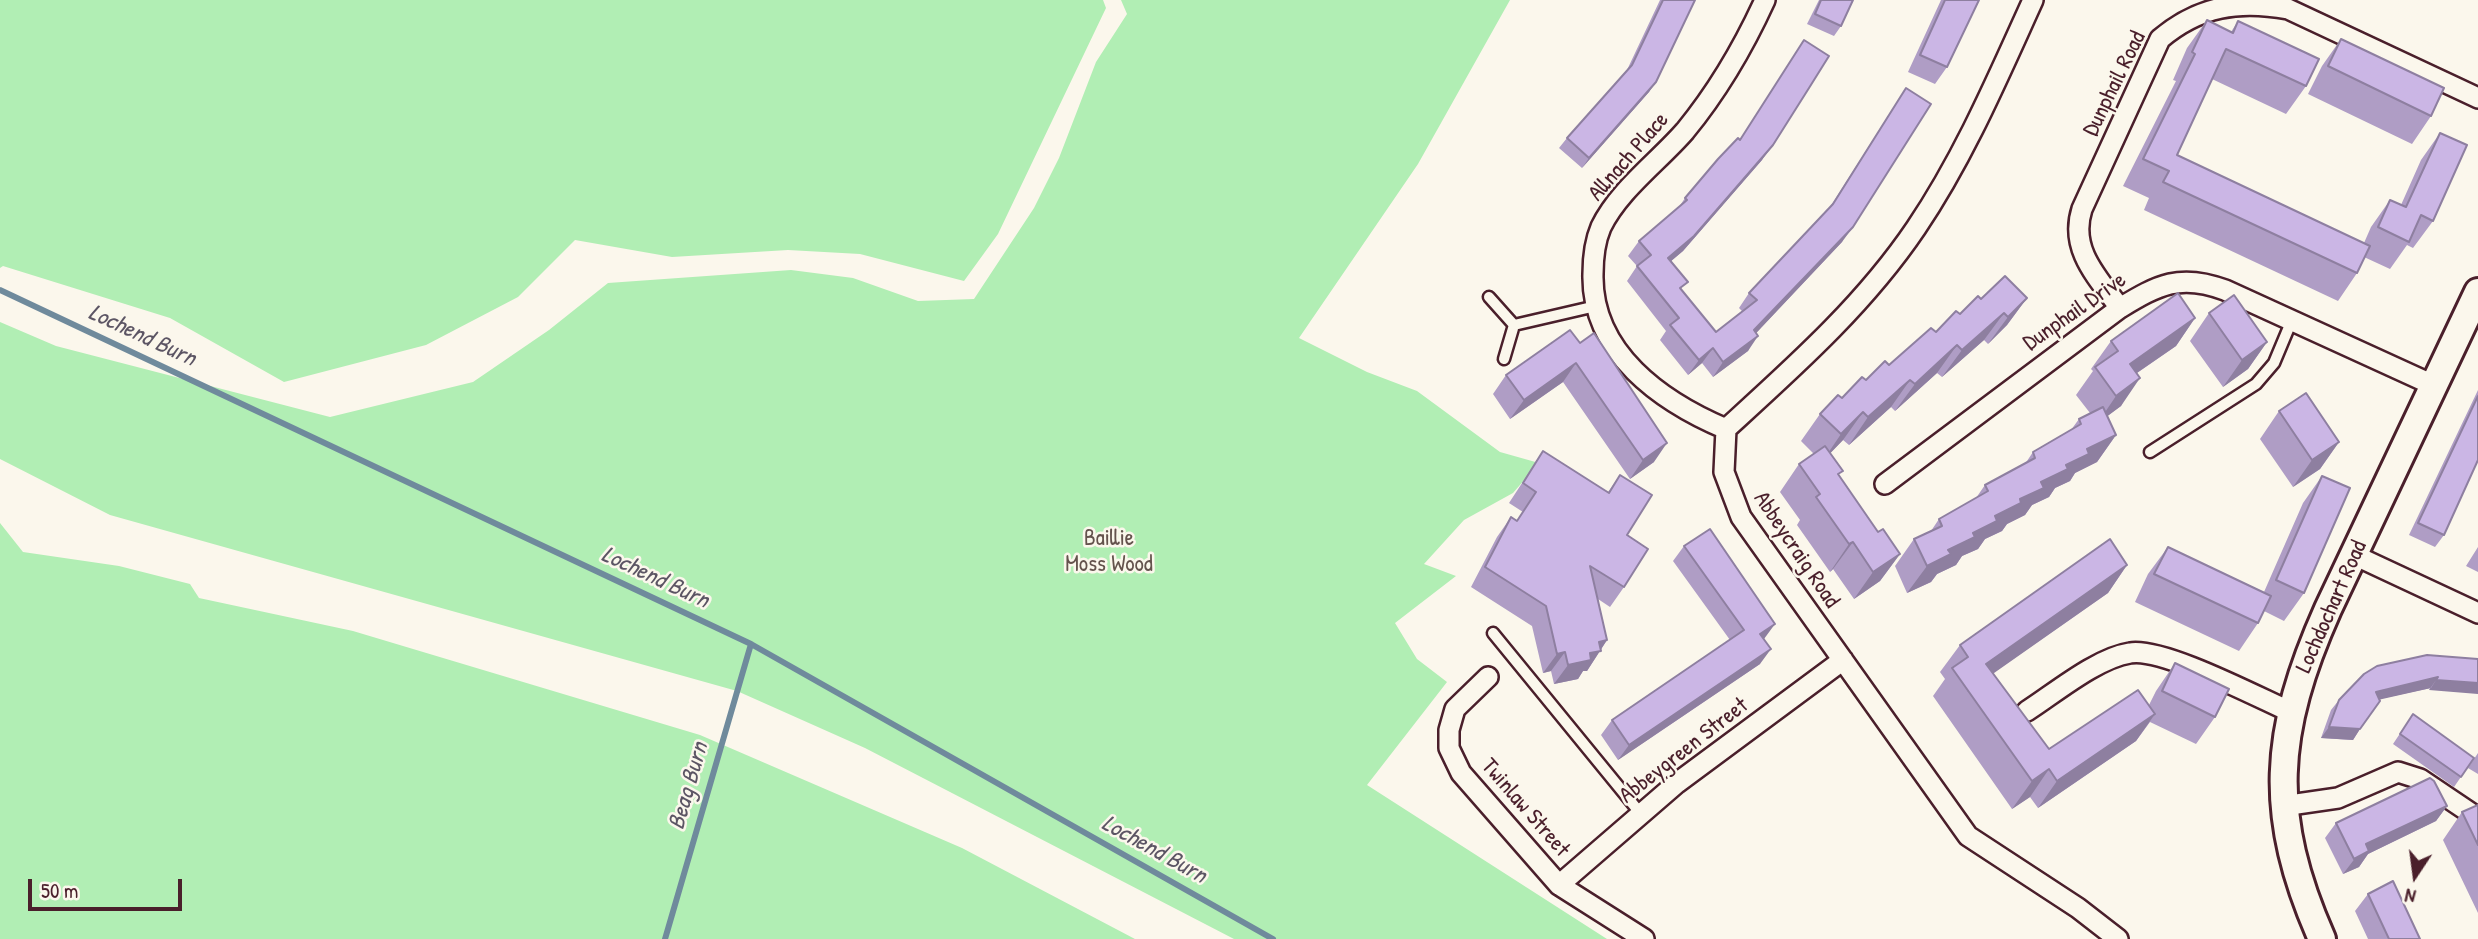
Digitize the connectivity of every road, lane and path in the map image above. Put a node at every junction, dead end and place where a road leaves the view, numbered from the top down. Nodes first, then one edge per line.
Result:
1 (1765, 0) edge
2 (2033, 0) edge
3 (2478, 98) edge
4 (2478, 292) edge
5 (1489, 297) dead end
6 (1596, 306) junction
7 (2120, 308) junction
8 (2292, 320) junction
9 (1514, 325) junction
10 (1504, 359) dead end
11 (2433, 385) junction
12 (1726, 429) junction
13 (2150, 452) dead end
14 (1885, 484) dead end
15 (2354, 555) junction
16 (2478, 613) edge
17 (1493, 633) dead end
18 (1843, 660) junction
19 (1488, 677) dead end
20 (2027, 711) dead end
21 (2291, 712) junction
22 (2283, 806) junction
23 (1641, 814) junction
24 (2478, 818) edge
25 (1559, 885) junction
26 (1644, 939) edge
27 (2118, 939) edge
28 (2322, 939) edge

1 - 6 street, Allnach Place
2 - 12 street
3 - 7 street, Dunphail Road
4 - 11 street, Lochdochart Road
5 - 9 lane
6 - 9 lane
6 - 12 street, Allnach Place
7 - 8 street, Dunphail Drive
7 - 14 street, Dunphail Drive
8 - 11 street, Dunphail Drive
8 - 13 lane
9 - 10 lane
11 - 15 street, Lochdochart Road
12 - 18 street, Abbeycraig Road
15 - 16 street
15 - 21 street, Lochdochart Road
17 - 23 lane
18 - 23 street, Abbeygreen Street
18 - 27 street, Abbeycraig Road
19 - 25 street, Twinlaw Street
20 - 21 street
21 - 22 street, Lochdochart Road
22 - 24 street
22 - 28 street, Lochdochart Road
23 - 25 street, Abbeygreen Street
25 - 26 street, Twinlaw Street

